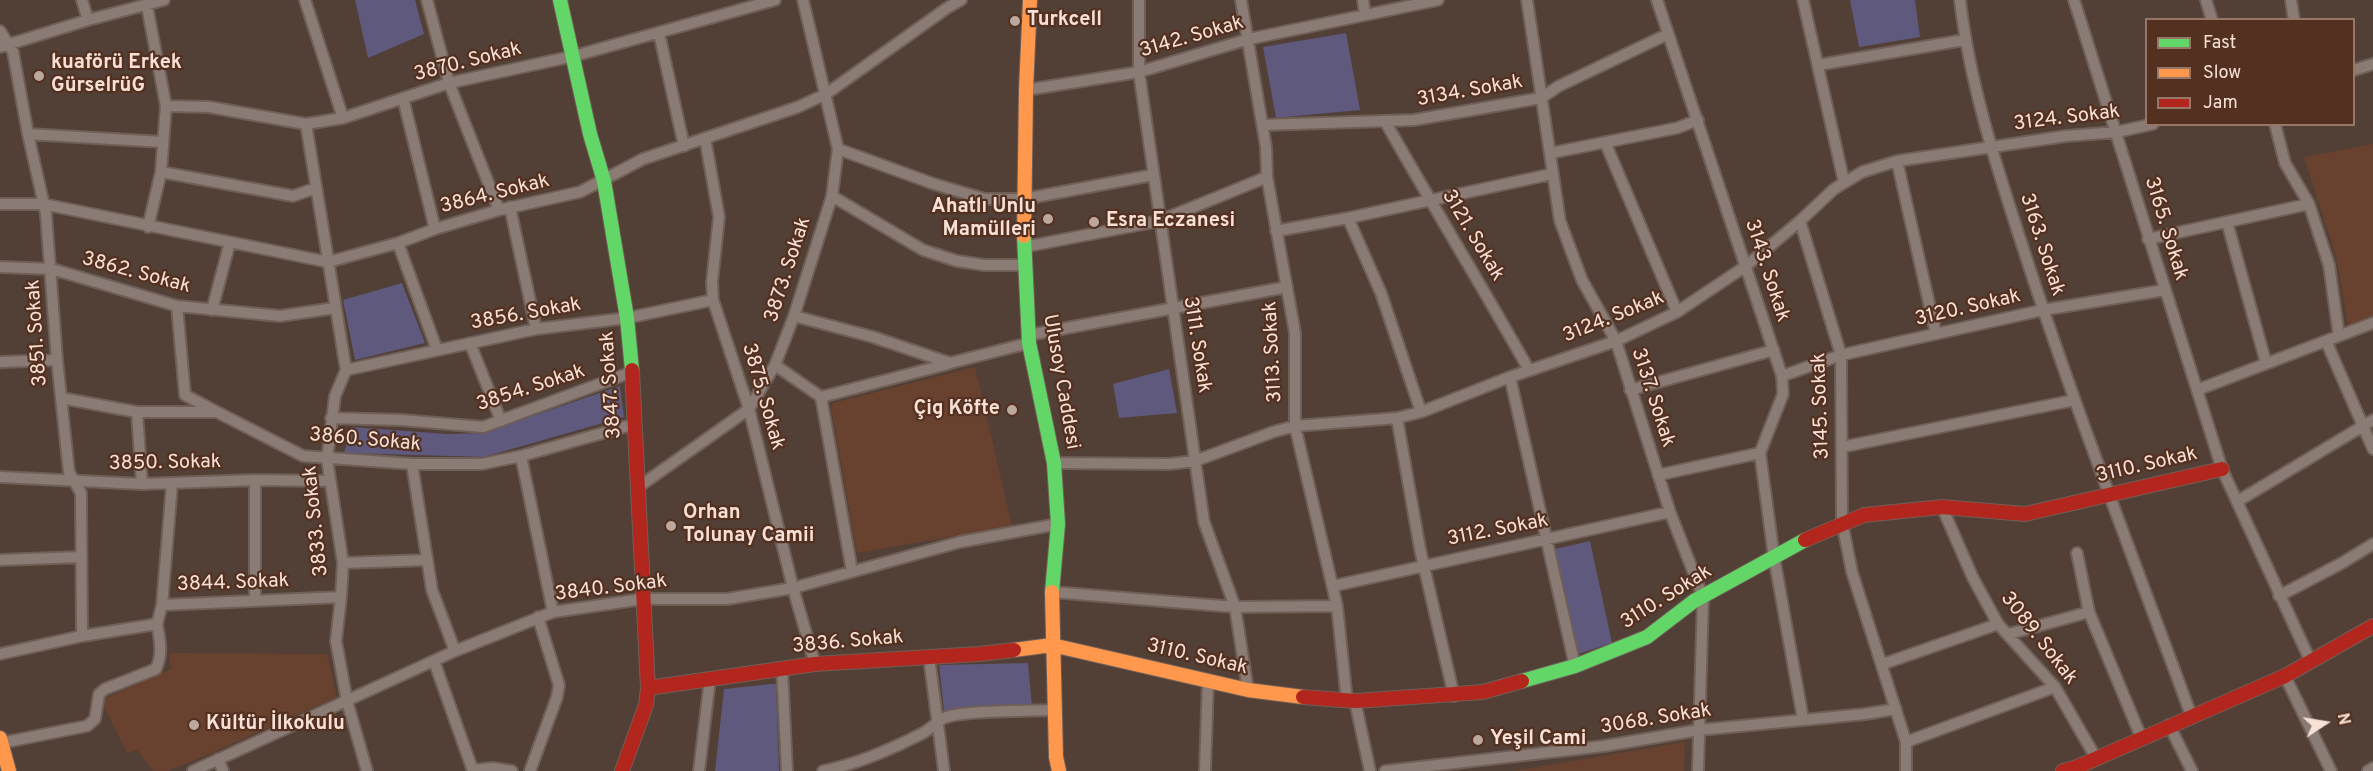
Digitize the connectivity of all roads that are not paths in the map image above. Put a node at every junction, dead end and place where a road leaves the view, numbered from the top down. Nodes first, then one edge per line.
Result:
1 (82, 0) edge
2 (164, 0) edge
3 (305, 0) edge
4 (427, 0) edge
5 (560, 0) edge
6 (775, 0) edge
7 (803, 0) edge
8 (961, 0) edge
9 (1030, 0) edge
10 (1139, 0) edge
11 (1242, 0) edge
12 (1363, 0) edge
13 (1438, 0) edge
14 (1527, 0) edge
15 (1657, 0) edge
16 (1803, 0) edge
17 (1960, 0) edge
18 (2074, 0) edge
19 (2206, 0) edge
20 (2291, 0) edge
21 (147, 6) junction
22 (1365, 14) junction
23 (2211, 18) edge
24 (2294, 18) edge
25 (88, 20) junction
26 (0, 31) edge
27 (659, 33) junction
28 (1668, 34) junction
29 (1249, 39) junction
30 (1964, 40) junction
31 (4, 46) edge
32 (574, 56) junction
33 (2373, 64) edge
34 (1818, 65) junction
35 (2355, 70) edge
36 (1139, 72) junction
37 (448, 83) junction
38 (1026, 90) junction
39 (825, 94) junction
40 (403, 98) junction
41 (1541, 98) junction
42 (166, 106) junction
43 (343, 118) junction
44 (1698, 120) junction
45 (1385, 121) junction
46 (306, 124) junction
47 (1263, 125) junction
48 (2145, 126) edge
49 (2275, 126) edge
50 (2117, 132) junction
51 (28, 134) junction
52 (705, 138) junction
53 (163, 142) junction
54 (1605, 142) junction
55 (684, 146) junction
56 (1990, 147) junction
57 (838, 149) junction
58 (1551, 153) junction
59 (1897, 161) junction
60 (161, 172) junction
61 (1552, 174) junction
62 (1153, 175) junction
63 (1267, 177) junction
64 (604, 181) junction
65 (1844, 182) junction
66 (316, 188) junction
67 (832, 196) junction
68 (1024, 199) junction
69 (1430, 201) junction
70 (0, 204) edge
71 (43, 204) junction
72 (2308, 204) junction
73 (504, 208) junction
74 (1348, 218) junction
75 (1159, 220) junction
76 (1800, 221) junction
77 (2227, 222) junction
78 (148, 227) junction
79 (435, 229) junction
80 (1276, 231) junction
81 (2148, 239) junction
82 (230, 242) junction
83 (398, 243) junction
84 (1024, 246) junction
85 (328, 262) junction
86 (1025, 265) junction
87 (1746, 266) junction
88 (0, 267) edge
89 (52, 269) junction
90 (1287, 287) junction
91 (2165, 290) junction
92 (713, 300) junction
93 (177, 306) junction
94 (335, 308) junction
95 (1172, 308) junction
96 (212, 310) junction
97 (2043, 310) junction
98 (1677, 312) junction
99 (794, 316) junction
100 (627, 318) junction
101 (2373, 323) edge
102 (536, 329) junction
103 (1936, 334) junction
104 (2339, 336) junction
105 (1029, 339) junction
106 (1616, 341) junction
107 (2325, 341) junction
108 (470, 343) junction
109 (437, 350) junction
110 (1774, 350) junction
111 (1841, 355) junction
112 (57, 360) junction
113 (0, 363) edge
114 (950, 363) junction
115 (2266, 363) junction
116 (775, 365) junction
117 (346, 370) junction
118 (1529, 370) junction
119 (632, 372) junction
120 (1782, 376) junction
121 (1510, 377) junction
122 (1630, 390) junction
123 (2197, 390) junction
124 (821, 397) junction
125 (61, 398) junction
126 (2075, 400) junction
127 (749, 409) junction
128 (137, 412) junction
129 (217, 412) junction
130 (1421, 412) junction
131 (331, 418) junction
132 (1397, 418) junction
133 (2373, 420) edge
134 (501, 421) junction
135 (635, 424) junction
136 (1295, 426) junction
137 (2362, 426) junction
138 (1842, 447) junction
139 (2373, 449) edge
140 (1760, 453) junction
141 (521, 456) junction
142 (327, 459) junction
143 (1196, 461) junction
144 (1054, 463) junction
145 (412, 464) junction
146 (2222, 469) junction
147 (1658, 475) junction
148 (0, 477) edge
149 (255, 480) junction
150 (72, 482) junction
151 (330, 482) junction
152 (142, 484) junction
153 (172, 484) junction
154 (637, 488) junction
155 (2110, 495) junction
156 (2238, 501) junction
157 (1942, 507) junction
158 (1670, 512) junction
159 (1842, 522) junction
160 (1058, 524) junction
161 (1547, 540) junction
162 (2373, 544) edge
163 (2077, 553) dead end
164 (81, 557) junction
165 (1774, 557) junction
166 (0, 560) edge
167 (427, 560) junction
168 (342, 563) junction
169 (1423, 564) junction
170 (852, 571) junction
171 (1333, 586) junction
172 (793, 588) junction
173 (1052, 591) junction
174 (2279, 596) junction
175 (341, 597) junction
176 (1703, 597) junction
177 (643, 599) junction
178 (255, 601) junction
179 (162, 605) junction
180 (1337, 606) junction
181 (1235, 607) junction
182 (554, 612) junction
183 (2089, 612) junction
184 (538, 617) junction
185 (157, 624) junction
186 (1998, 624) junction
187 (2373, 626) edge
188 (2009, 634) junction
189 (82, 636) junction
190 (1052, 645) junction
191 (455, 651) junction
192 (0, 654) edge
193 (928, 657) junction
194 (2310, 660) junction
195 (434, 661) junction
196 (815, 664) junction
197 (1883, 664) junction
198 (1575, 666) junction
199 (782, 668) junction
200 (2284, 676) junction
201 (710, 679) junction
202 (1208, 681) junction
203 (2055, 687) junction
204 (648, 688) junction
205 (1248, 690) junction
206 (1454, 696) junction
207 (347, 701) junction
208 (1351, 701) junction
209 (1896, 709) junction
210 (1054, 710) junction
211 (2192, 715) junction
212 (1803, 719) junction
213 (938, 723) junction
214 (2169, 725) junction
215 (1699, 730) junction
216 (2141, 737) junction
217 (1, 740) edge
218 (1906, 742) junction
219 (2096, 758) junction
220 (218, 759) junction
221 (1498, 765) edge
222 (2373, 768) edge
223 (2078, 769) edge
224 (473, 770) edge
225 (9, 771) edge
226 (193, 771) edge
227 (223, 771) edge
228 (368, 771) edge
229 (512, 771) edge
230 (530, 771) edge
231 (622, 771) edge
232 (699, 771) edge
233 (787, 771) edge
234 (823, 771) edge
235 (945, 771) edge
236 (1059, 771) edge
237 (1205, 771) edge
238 (1370, 771) edge
239 (1385, 771) edge
240 (1698, 771) edge
241 (1906, 771) edge
242 (2063, 771) edge
243 (2192, 771) edge
244 (2331, 771) edge
245 (2368, 771) edge

1 - 25 street
2 - 21 street
3 - 43 street
4 - 37 street
5 - 32 street, 3847. Sokak
6 - 27 street, 3870. Sokak
7 - 39 street, 3873. Sokak
8 - 39 street, 3864. Sokak
9 - 38 street, Ulusoy Caddesi
10 - 36 street, 3111. Sokak
11 - 29 street, 3113. Sokak
12 - 22 street
13 - 22 street, 3142. Sokak
14 - 41 street, 3137. Sokak
15 - 28 street, 3143. Sokak
16 - 34 street
17 - 30 street, 3163. Sokak
18 - 50 street, 3165. Sokak
19 - 23 street
20 - 24 street
21 - 25 street
21 - 42 street
22 - 29 street, 3142. Sokak
25 - 31 street
26 - 31 street, 3851. Sokak
27 - 32 street, 3870. Sokak
27 - 55 street
28 - 41 street, 3134. Sokak
28 - 44 street, 3143. Sokak
29 - 36 street, 3142. Sokak
29 - 47 street, 3113. Sokak
30 - 34 street
30 - 56 street, 3163. Sokak
31 - 51 street, 3851. Sokak
32 - 37 street, 3870. Sokak
32 - 64 street, 3847. Sokak
33 - 35 street
34 - 65 street
36 - 38 street, 3142. Sokak
36 - 62 street, 3111. Sokak
37 - 40 street, 3870. Sokak
37 - 73 street
38 - 68 street, Ulusoy Caddesi
39 - 52 street, 3864. Sokak
39 - 57 street, 3873. Sokak
40 - 43 street, 3870. Sokak
40 - 79 street
41 - 45 street, 3134. Sokak
41 - 58 street, 3137. Sokak
42 - 46 street, 3870. Sokak
42 - 53 street
43 - 46 street, 3870. Sokak
44 - 54 street
44 - 87 street, 3143. Sokak
45 - 47 street, 3134. Sokak
45 - 69 street, 3121. Sokak
46 - 66 street
47 - 63 street, 3113. Sokak
48 - 50 street, 3124. Sokak
49 - 72 street
50 - 56 street, 3124. Sokak
50 - 81 street, 3165. Sokak
51 - 53 street
51 - 71 street, 3851. Sokak
52 - 55 street, 3864. Sokak
52 - 92 street, 3875. Sokak
53 - 60 street
54 - 58 street
54 - 98 street
55 - 64 street, 3864. Sokak
56 - 59 street, 3124. Sokak
56 - 97 street, 3163. Sokak
57 - 67 street, 3873. Sokak
57 - 68 street
58 - 61 street, 3137. Sokak
59 - 65 street, 3124. Sokak
59 - 103 street
60 - 66 street
60 - 78 street
61 - 69 street
61 - 106 street, 3137. Sokak
62 - 68 street
62 - 75 street, 3111. Sokak
63 - 75 street
63 - 80 street, 3113. Sokak
64 - 73 street, 3864. Sokak
64 - 100 street, 3847. Sokak
65 - 76 street, 3124. Sokak
66 - 85 street
67 - 86 street
67 - 99 street, 3873. Sokak
68 - 84 street, Ulusoy Caddesi
69 - 74 street
69 - 118 street, 3121. Sokak
70 - 71 street, 3864. Sokak
71 - 78 street, 3864. Sokak
71 - 89 street, 3851. Sokak
72 - 77 street
72 - 104 street
73 - 79 street, 3864. Sokak
73 - 102 street
74 - 80 street
74 - 130 street
75 - 84 street
75 - 95 street, 3111. Sokak
76 - 87 street, 3124. Sokak
76 - 111 street, 3145. Sokak
77 - 81 street
77 - 115 street
78 - 82 street, 3864. Sokak
79 - 83 street, 3864. Sokak
80 - 90 street, 3113. Sokak
81 - 91 street, 3165. Sokak
82 - 85 street, 3864. Sokak
82 - 96 street
83 - 85 street, 3864. Sokak
83 - 109 street
84 - 86 street, Ulusoy Caddesi
85 - 94 street
86 - 105 street, Ulusoy Caddesi
87 - 98 street, 3124. Sokak
87 - 110 street, 3143. Sokak
88 - 89 street, 3862. Sokak
89 - 93 street, 3862. Sokak
89 - 112 street, 3851. Sokak
90 - 95 street
90 - 136 street, 3113. Sokak
91 - 97 street, 3120. Sokak
91 - 123 street, 3165. Sokak
92 - 100 street, 3856. Sokak
92 - 127 street, 3875. Sokak
93 - 96 street, 3862. Sokak
93 - 129 street
94 - 96 street, 3862. Sokak
94 - 117 street
95 - 105 street
95 - 143 street, 3111. Sokak
97 - 103 street, 3120. Sokak
97 - 126 street, 3163. Sokak
98 - 106 street, 3124. Sokak
99 - 114 street
99 - 116 street, 3873. Sokak
100 - 102 street, 3856. Sokak
100 - 119 street, 3847. Sokak
101 - 104 street
102 - 108 street, 3856. Sokak
103 - 111 street, 3120. Sokak
104 - 107 street
105 - 114 street
105 - 144 street, Ulusoy Caddesi
106 - 118 street, 3124. Sokak
106 - 122 street, 3137. Sokak
107 - 115 street
107 - 137 street
108 - 109 street, 3856. Sokak
108 - 134 street
109 - 117 street, 3856. Sokak
110 - 120 street, 3143. Sokak
110 - 122 street
111 - 120 street, 3120. Sokak
111 - 138 street, 3145. Sokak
112 - 113 street
112 - 125 street, 3851. Sokak
114 - 124 street
115 - 123 street
116 - 124 street
116 - 127 street, 3873. Sokak
117 - 131 street, 3833. Sokak
118 - 121 street, 3124. Sokak
119 - 134 street, 3854. Sokak
119 - 135 street, 3847. Sokak
120 - 140 street, 3143. Sokak
121 - 130 street, 3124. Sokak
121 - 161 street
122 - 147 street, 3137. Sokak
123 - 146 street, 3165. Sokak
124 - 170 street
125 - 128 street, 3860. Sokak
125 - 150 street, 3851. Sokak
126 - 138 street
126 - 155 street, 3163. Sokak
127 - 154 street, 3873. Sokak
127 - 172 street, 3875. Sokak
128 - 129 street, 3860. Sokak
128 - 152 street
129 - 142 street, 3860. Sokak
130 - 132 street, 3124. Sokak
131 - 134 street, 3854. Sokak
131 - 142 street, 3833. Sokak
132 - 136 street, 3124. Sokak
132 - 169 street
133 - 137 street
135 - 141 street, 3860. Sokak
135 - 154 street, 3847. Sokak
136 - 143 street, 3124. Sokak
136 - 171 street, 3113. Sokak
137 - 139 street
137 - 156 street
138 - 159 street, 3145. Sokak
140 - 147 street
140 - 165 street, 3143. Sokak
141 - 145 street, 3860. Sokak
141 - 182 street
142 - 145 street, 3860. Sokak
142 - 151 street, 3833. Sokak
143 - 144 street, 3124. Sokak
143 - 181 street, 3111. Sokak
144 - 160 street, Ulusoy Caddesi
145 - 167 street
146 - 155 street, 3110. Sokak
146 - 156 street, 3165. Sokak
147 - 158 street, 3137. Sokak
148 - 150 street, 3850. Sokak
149 - 151 street, 3850. Sokak
149 - 153 street, 3850. Sokak
149 - 178 street
150 - 152 street, 3850. Sokak
150 - 164 street, 3851. Sokak
151 - 168 street, 3833. Sokak
152 - 153 street, 3850. Sokak
153 - 179 street
154 - 177 street, 3847. Sokak
155 - 157 street, 3110. Sokak
155 - 211 street, 3163. Sokak
156 - 174 street, 3165. Sokak
157 - 159 street, 3110. Sokak
157 - 186 street, 3089. Sokak
158 - 161 street, 3112. Sokak
158 - 176 street, 3137. Sokak
159 - 165 street, 3110. Sokak
159 - 197 street, 3145. Sokak
160 - 170 street, 3840. Sokak
160 - 173 street, Ulusoy Caddesi
161 - 169 street, 3112. Sokak
161 - 198 street
162 - 174 street
163 - 183 street
164 - 166 street
164 - 189 street, 3851. Sokak
165 - 176 street, 3110. Sokak
165 - 212 street, 3143. Sokak
167 - 168 street
167 - 191 street
168 - 175 street, 3833. Sokak
169 - 171 street, 3112. Sokak
169 - 206 street
170 - 172 street, 3840. Sokak
171 - 180 street, 3113. Sokak
172 - 177 street, 3840. Sokak
172 - 196 street, 3875. Sokak
173 - 181 street
173 - 190 street, Ulusoy Caddesi
174 - 194 street, 3165. Sokak
175 - 178 street, 3844. Sokak
175 - 207 street, 3833. Sokak
176 - 198 street, 3110. Sokak
176 - 215 street
177 - 182 street, 3840. Sokak
177 - 204 street, 3847. Sokak
178 - 179 street, 3844. Sokak
179 - 185 street, 3844. Sokak
180 - 181 street
180 - 208 street, 3113. Sokak
181 - 205 street, 3111. Sokak
182 - 184 street, 3840. Sokak
183 - 188 street
183 - 216 street
184 - 191 street, 3840. Sokak
184 - 230 street
185 - 189 street
185 - 217 street
186 - 188 street, 3089. Sokak
186 - 197 street
187 - 194 street
188 - 203 street, 3089. Sokak
189 - 192 street
190 - 193 street, 3836. Sokak
190 - 202 street, 3110. Sokak
190 - 210 street, Ulusoy Caddesi
191 - 195 street, 3840. Sokak
193 - 196 street, 3836. Sokak
193 - 213 street
194 - 200 street
195 - 207 street, 3840. Sokak
195 - 224 street
196 - 199 street, 3836. Sokak
197 - 209 street, 3145. Sokak
198 - 206 street, 3110. Sokak
199 - 201 street, 3836. Sokak
199 - 233 street
200 - 211 street
200 - 244 street
201 - 204 street, 3836. Sokak
201 - 232 street
202 - 205 street, 3110. Sokak
202 - 237 street
203 - 218 street
203 - 219 street, 3089. Sokak
204 - 231 street, 3847. Sokak
205 - 208 street, 3110. Sokak
206 - 208 street, 3110. Sokak
207 - 220 street, 3840. Sokak
207 - 228 street, 3833. Sokak
208 - 238 street, 3113. Sokak
209 - 212 street, 3068. Sokak
209 - 218 street, 3145. Sokak
210 - 213 street
210 - 236 street, Ulusoy Caddesi
211 - 214 street
212 - 215 street, 3068. Sokak
213 - 234 street
213 - 235 street
214 - 216 street
214 - 243 street
215 - 221 street, 3068. Sokak
215 - 240 street
216 - 219 street
217 - 225 street
218 - 241 street, 3145. Sokak
219 - 223 street
220 - 226 street, 3840. Sokak
220 - 227 street
221 - 239 street, 3068. Sokak
222 - 245 street
223 - 242 street
224 - 229 street

